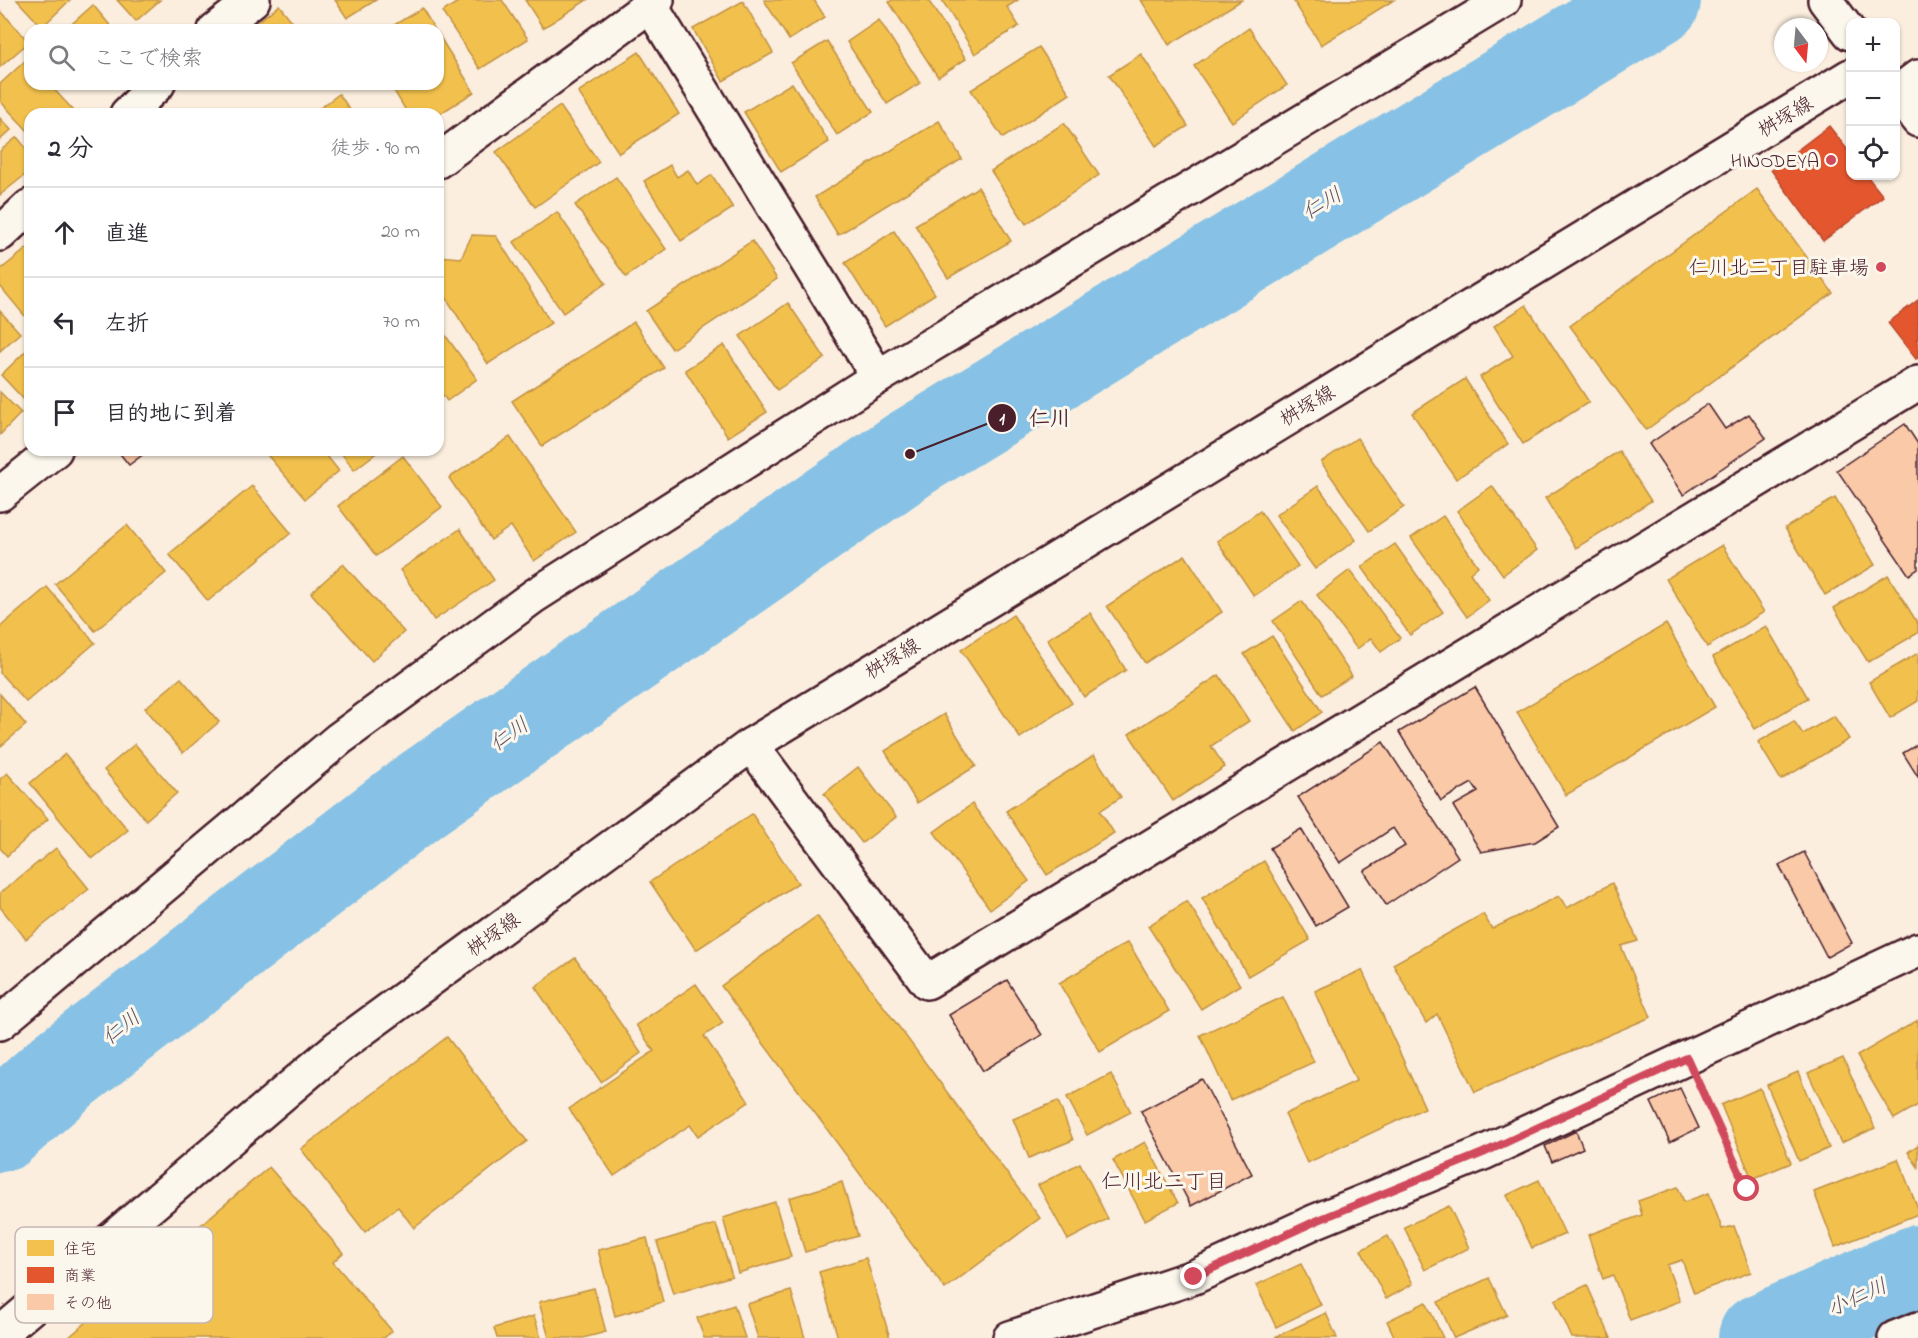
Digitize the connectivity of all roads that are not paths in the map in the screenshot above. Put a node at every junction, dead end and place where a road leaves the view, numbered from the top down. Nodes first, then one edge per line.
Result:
1 (253, 0) edge
2 (1504, 0) edge
3 (1825, 0) edge
4 (651, 2) edge
5 (223, 24) edge
6 (1846, 27) edge
7 (1846, 79) edge
8 (1904, 86) edge
9 (152, 90) edge
10 (132, 108) edge
11 (1918, 120) edge
12 (444, 157) edge
13 (24, 212) edge
14 (0, 234) edge
15 (878, 377) junction
16 (1918, 383) edge
17 (48, 456) edge
18 (0, 494) edge
19 (751, 745) junction
20 (1918, 950) edge
21 (0, 1023) edge
22 (126, 1227) edge
23 (15, 1321) edge
24 (1918, 1329) edge
25 (0, 1334) edge
26 (1010, 1338) edge
27 (1895, 1338) edge

1 - 5 street
2 - 15 street
3 - 6 street
4 - 12 street
4 - 15 street
7 - 19 street, 桝塚線
8 - 11 street
9 - 10 street
13 - 14 street
15 - 21 street
16 - 19 street
17 - 18 street
19 - 22 street, 桝塚線
20 - 26 street
23 - 25 street, 桝塚線
24 - 27 street

